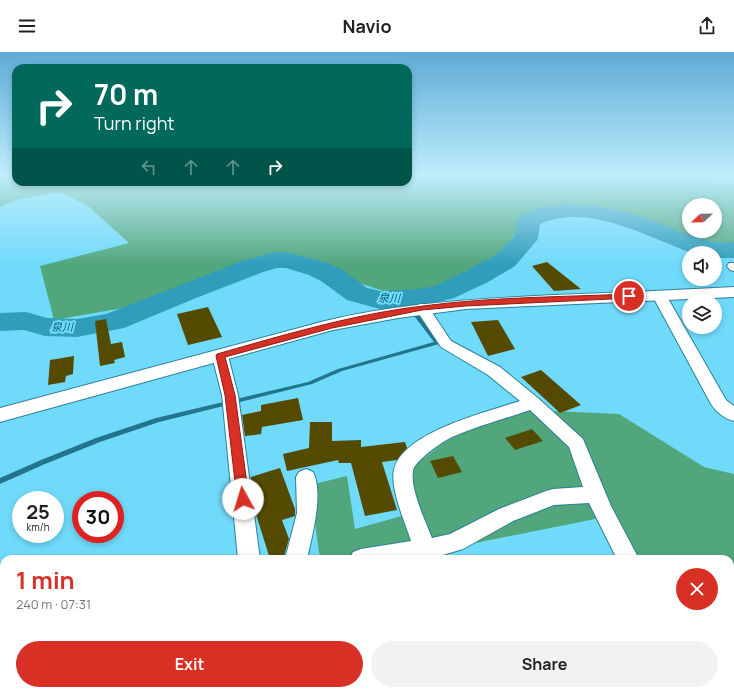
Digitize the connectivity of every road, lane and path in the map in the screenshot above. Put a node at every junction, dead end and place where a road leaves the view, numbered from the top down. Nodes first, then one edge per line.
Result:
1 (734, 292) edge
2 (659, 295) junction
3 (422, 308) junction
4 (220, 356) junction
5 (533, 403) junction
6 (734, 415) edge
7 (0, 416) edge
8 (306, 476) dead end
9 (596, 494) junction
10 (425, 549) junction
11 (249, 555) edge
12 (297, 555) edge
13 (377, 555) edge
14 (626, 555) edge

1 - 2 street
2 - 3 street
2 - 6 street
3 - 4 street
3 - 5 street
4 - 7 street
4 - 11 street
5 - 9 street
5 - 10 street
8 - 12 street
9 - 10 street
9 - 14 street
10 - 13 street

